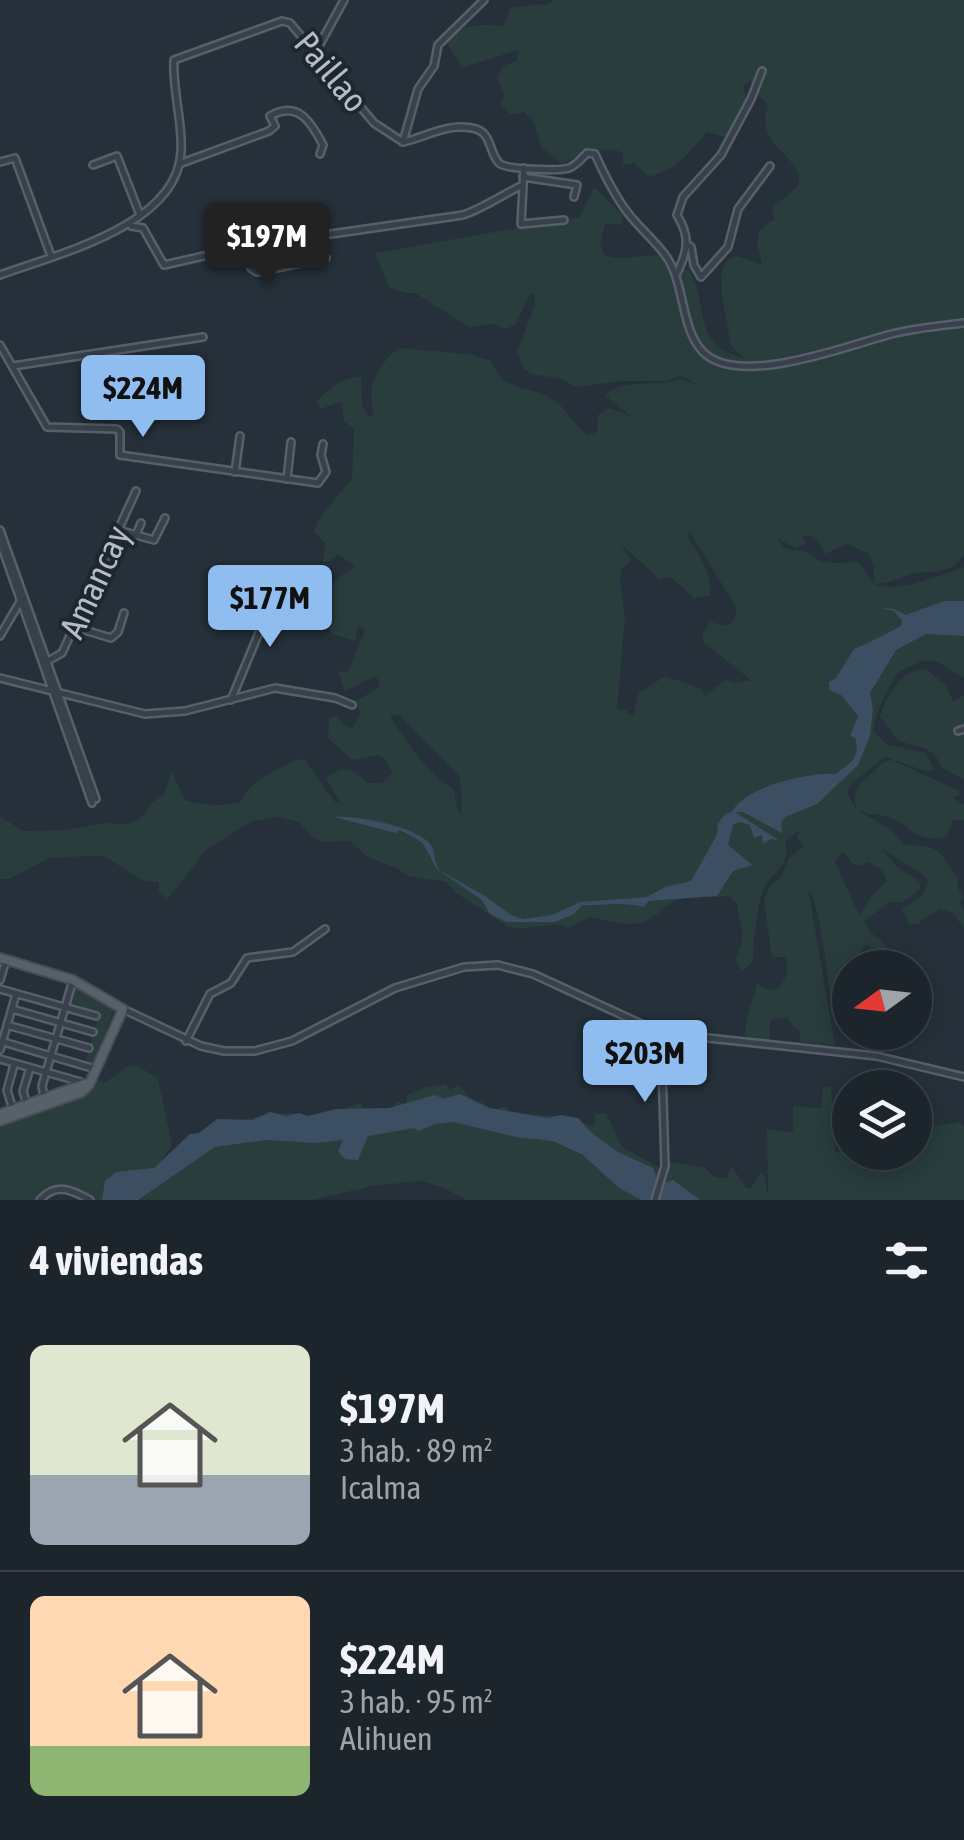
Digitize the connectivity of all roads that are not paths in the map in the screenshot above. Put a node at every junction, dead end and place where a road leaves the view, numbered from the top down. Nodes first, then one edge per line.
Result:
1 (344, 0) edge
2 (484, 0) edge
3 (314, 55) junction
4 (762, 71) dead end
5 (403, 142) junction
6 (320, 154) dead end
7 (0, 162) edge
8 (179, 164) junction
9 (94, 165) dead end
10 (770, 166) dead end
11 (524, 168) junction
12 (523, 177) junction
13 (524, 186) junction
14 (574, 197) dead end
15 (140, 215) junction
16 (564, 220) dead end
17 (128, 226) junction
18 (686, 244) junction
19 (246, 248) junction
20 (51, 256) junction
21 (326, 258) dead end
22 (0, 275) edge
23 (676, 275) junction
24 (964, 322) edge
25 (203, 338) dead end
26 (0, 345) edge
27 (12, 366) junction
28 (240, 436) dead end
29 (292, 442) dead end
30 (322, 444) dead end
31 (234, 472) junction
32 (287, 479) junction
33 (136, 491) dead end
34 (164, 518) dead end
35 (141, 524) dead end
36 (0, 530) edge
37 (118, 530) junction
38 (136, 535) junction
39 (0, 542) edge
40 (278, 587) dead end
41 (21, 600) junction
42 (124, 614) dead end
43 (74, 627) junction
44 (0, 636) edge
45 (45, 662) junction
46 (0, 678) edge
47 (54, 690) junction
48 (70, 696) junction
49 (231, 700) junction
50 (352, 706) dead end
51 (64, 708) junction
52 (73, 742) junction
53 (94, 801) dead end
54 (325, 928) dead end
55 (3, 959) edge
56 (0, 980) edge
57 (73, 980) junction
58 (0, 989) edge
59 (16, 994) junction
60 (66, 1007) junction
61 (120, 1008) junction
62 (12, 1009) junction
63 (96, 1016) dead end
64 (61, 1023) junction
65 (7, 1025) junction
66 (93, 1032) dead end
67 (661, 1033) junction
68 (56, 1039) junction
69 (1, 1041) edge
70 (186, 1041) junction
71 (88, 1048) dead end
72 (0, 1050) edge
73 (52, 1056) junction
74 (0, 1059) edge
75 (14, 1063) junction
76 (30, 1068) junction
77 (96, 1069) junction
78 (46, 1072) junction
79 (964, 1077) edge
80 (84, 1084) junction
81 (46, 1102) junction
82 (28, 1105) junction
83 (13, 1110) junction
84 (0, 1118) edge
85 (43, 1199) edge
86 (90, 1200) edge
87 (656, 1200) edge

1 - 3 street
2 - 5 street
3 - 5 street, Paillao
3 - 8 street, Paillao
4 - 18 street
5 - 11 street
6 - 8 street
7 - 20 street
8 - 15 street
9 - 15 street
10 - 18 street
11 - 12 street
11 - 23 street
12 - 13 street
12 - 14 street
13 - 16 street
13 - 19 street
15 - 17 street
17 - 19 street
17 - 20 street
18 - 23 street
19 - 21 street
20 - 22 street
23 - 24 street
25 - 27 street
26 - 27 street
27 - 31 street
28 - 31 street
29 - 32 street
30 - 32 street
31 - 32 street
33 - 37 street, Amancay
34 - 38 street
35 - 38 street
36 - 45 street
37 - 38 street
37 - 43 street, Amancay
39 - 41 street
40 - 49 street
41 - 44 street
41 - 45 street
42 - 43 street
43 - 45 street, Amancay
45 - 47 street
45 - 47 street
46 - 47 street
47 - 48 street
47 - 51 street
47 - 52 street
48 - 49 street
48 - 51 street
49 - 50 street
51 - 52 street
52 - 53 street
54 - 70 street
55 - 56 street
55 - 57 main road
57 - 60 street
57 - 61 main road
58 - 59 street
59 - 60 street
59 - 62 street
60 - 63 street
60 - 64 street
61 - 70 street
61 - 77 main road
62 - 64 street
62 - 65 street
64 - 66 street
64 - 68 street
65 - 68 street
65 - 69 street
67 - 70 street
67 - 79 street
67 - 87 street
68 - 71 street
68 - 73 street
69 - 72 street
69 - 73 street
73 - 77 street
73 - 78 street
74 - 75 street
75 - 76 street
75 - 83 street
76 - 78 street
76 - 82 street
77 - 80 main road
77 - 81 main road
78 - 80 street
78 - 81 street
80 - 81 main road
81 - 82 main road
81 - 84 main road
82 - 83 main road
83 - 84 main road
85 - 86 street

